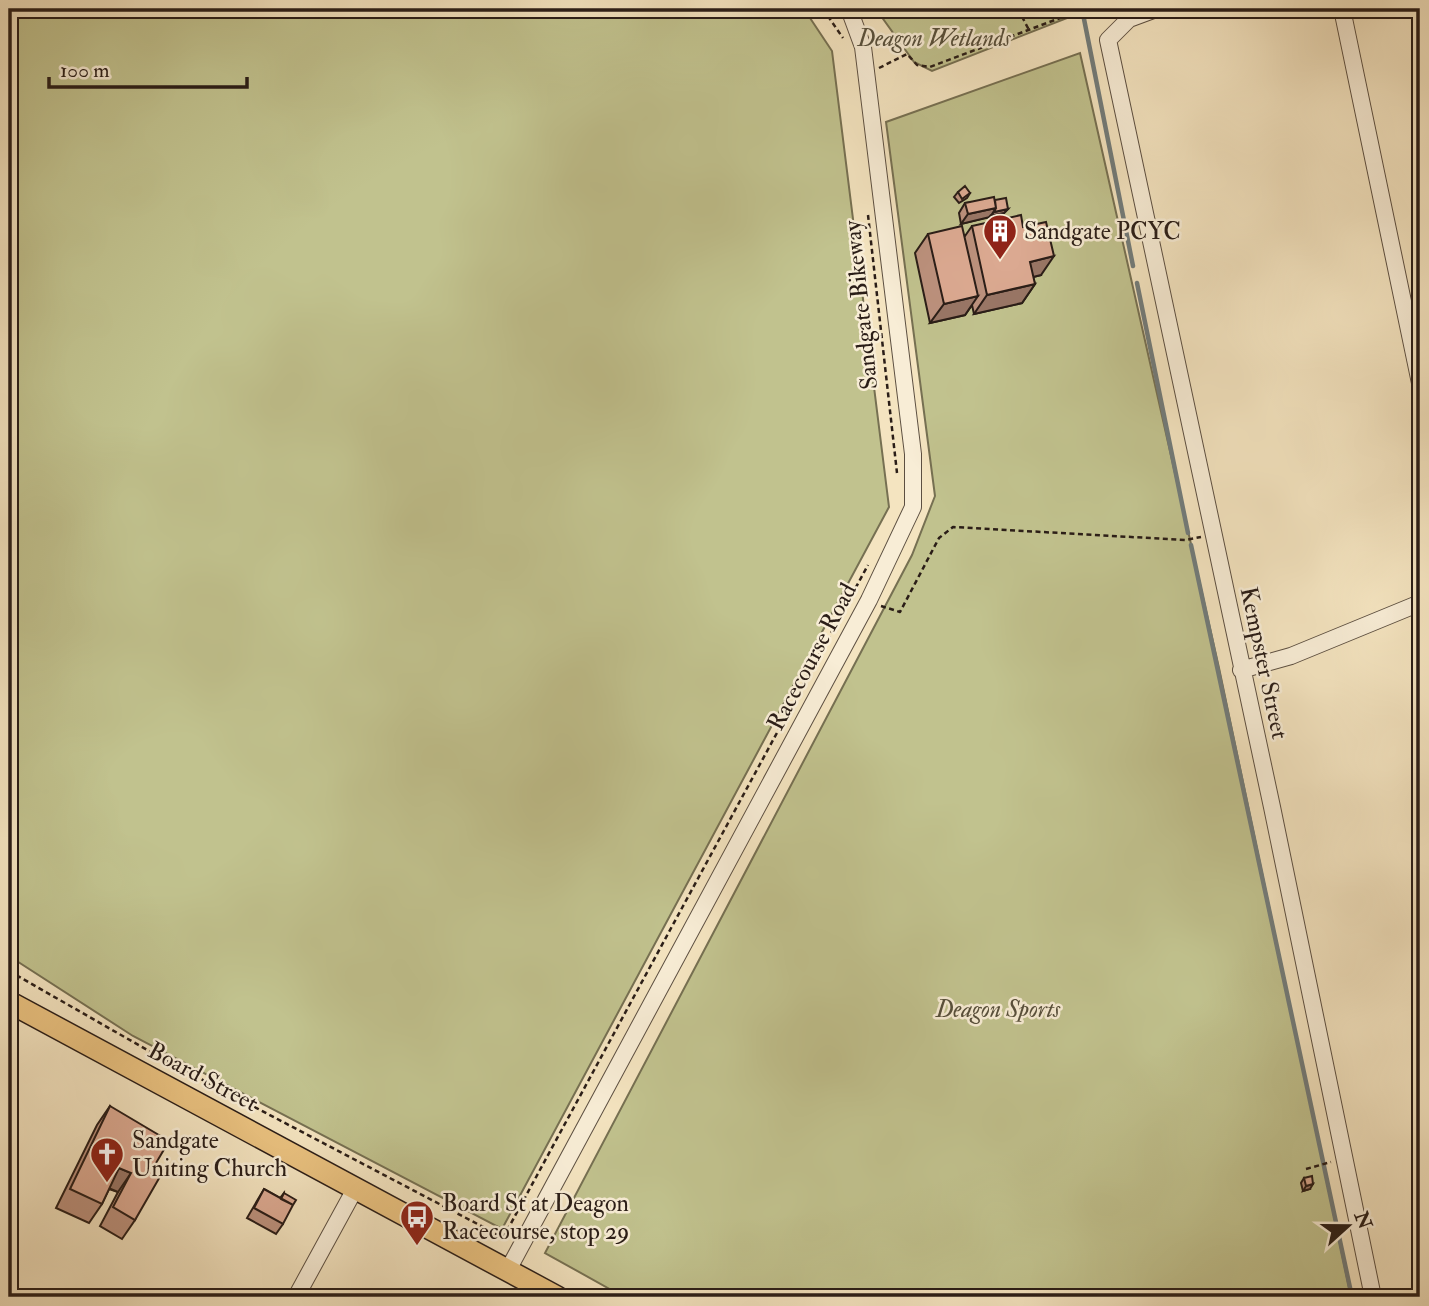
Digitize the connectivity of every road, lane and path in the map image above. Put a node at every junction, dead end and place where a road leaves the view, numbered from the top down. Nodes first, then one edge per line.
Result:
1 (823, 9) edge
2 (849, 9) edge
3 (1018, 9) edge
4 (1061, 9) edge
5 (1084, 9) edge
6 (1156, 9) edge
7 (1342, 9) edge
8 (1059, 18) junction
9 (1029, 30) junction
10 (846, 43) dead end
11 (866, 75) junction
12 (867, 213) dead end
13 (1420, 383) edge
14 (898, 479) dead end
15 (1213, 534) junction
16 (874, 557) dead end
17 (873, 602) dead end
18 (1420, 603) edge
19 (1241, 670) junction
20 (9, 971) edge
21 (9, 1002) edge
22 (1332, 1161) dead end
23 (1306, 1169) dead end
24 (355, 1189) junction
25 (508, 1270) junction
26 (296, 1297) edge
27 (557, 1297) edge
28 (1373, 1297) edge

1 - 10 path
2 - 11 street, Racecourse Road
3 - 9 path
4 - 8 path
5 - 8 path
6 - 15 street, Kempster Street
7 - 13 street
8 - 9 path
9 - 11 path
11 - 25 street, Racecourse Road
12 - 14 path, Sandgate Bikeway
15 - 17 path
15 - 19 street, Kempster Street
16 - 20 path
18 - 19 street
19 - 28 street, Kempster Street
21 - 24 main road, Board Street
22 - 23 path
24 - 25 main road, Board Street
24 - 26 street
25 - 27 main road, Board Street

